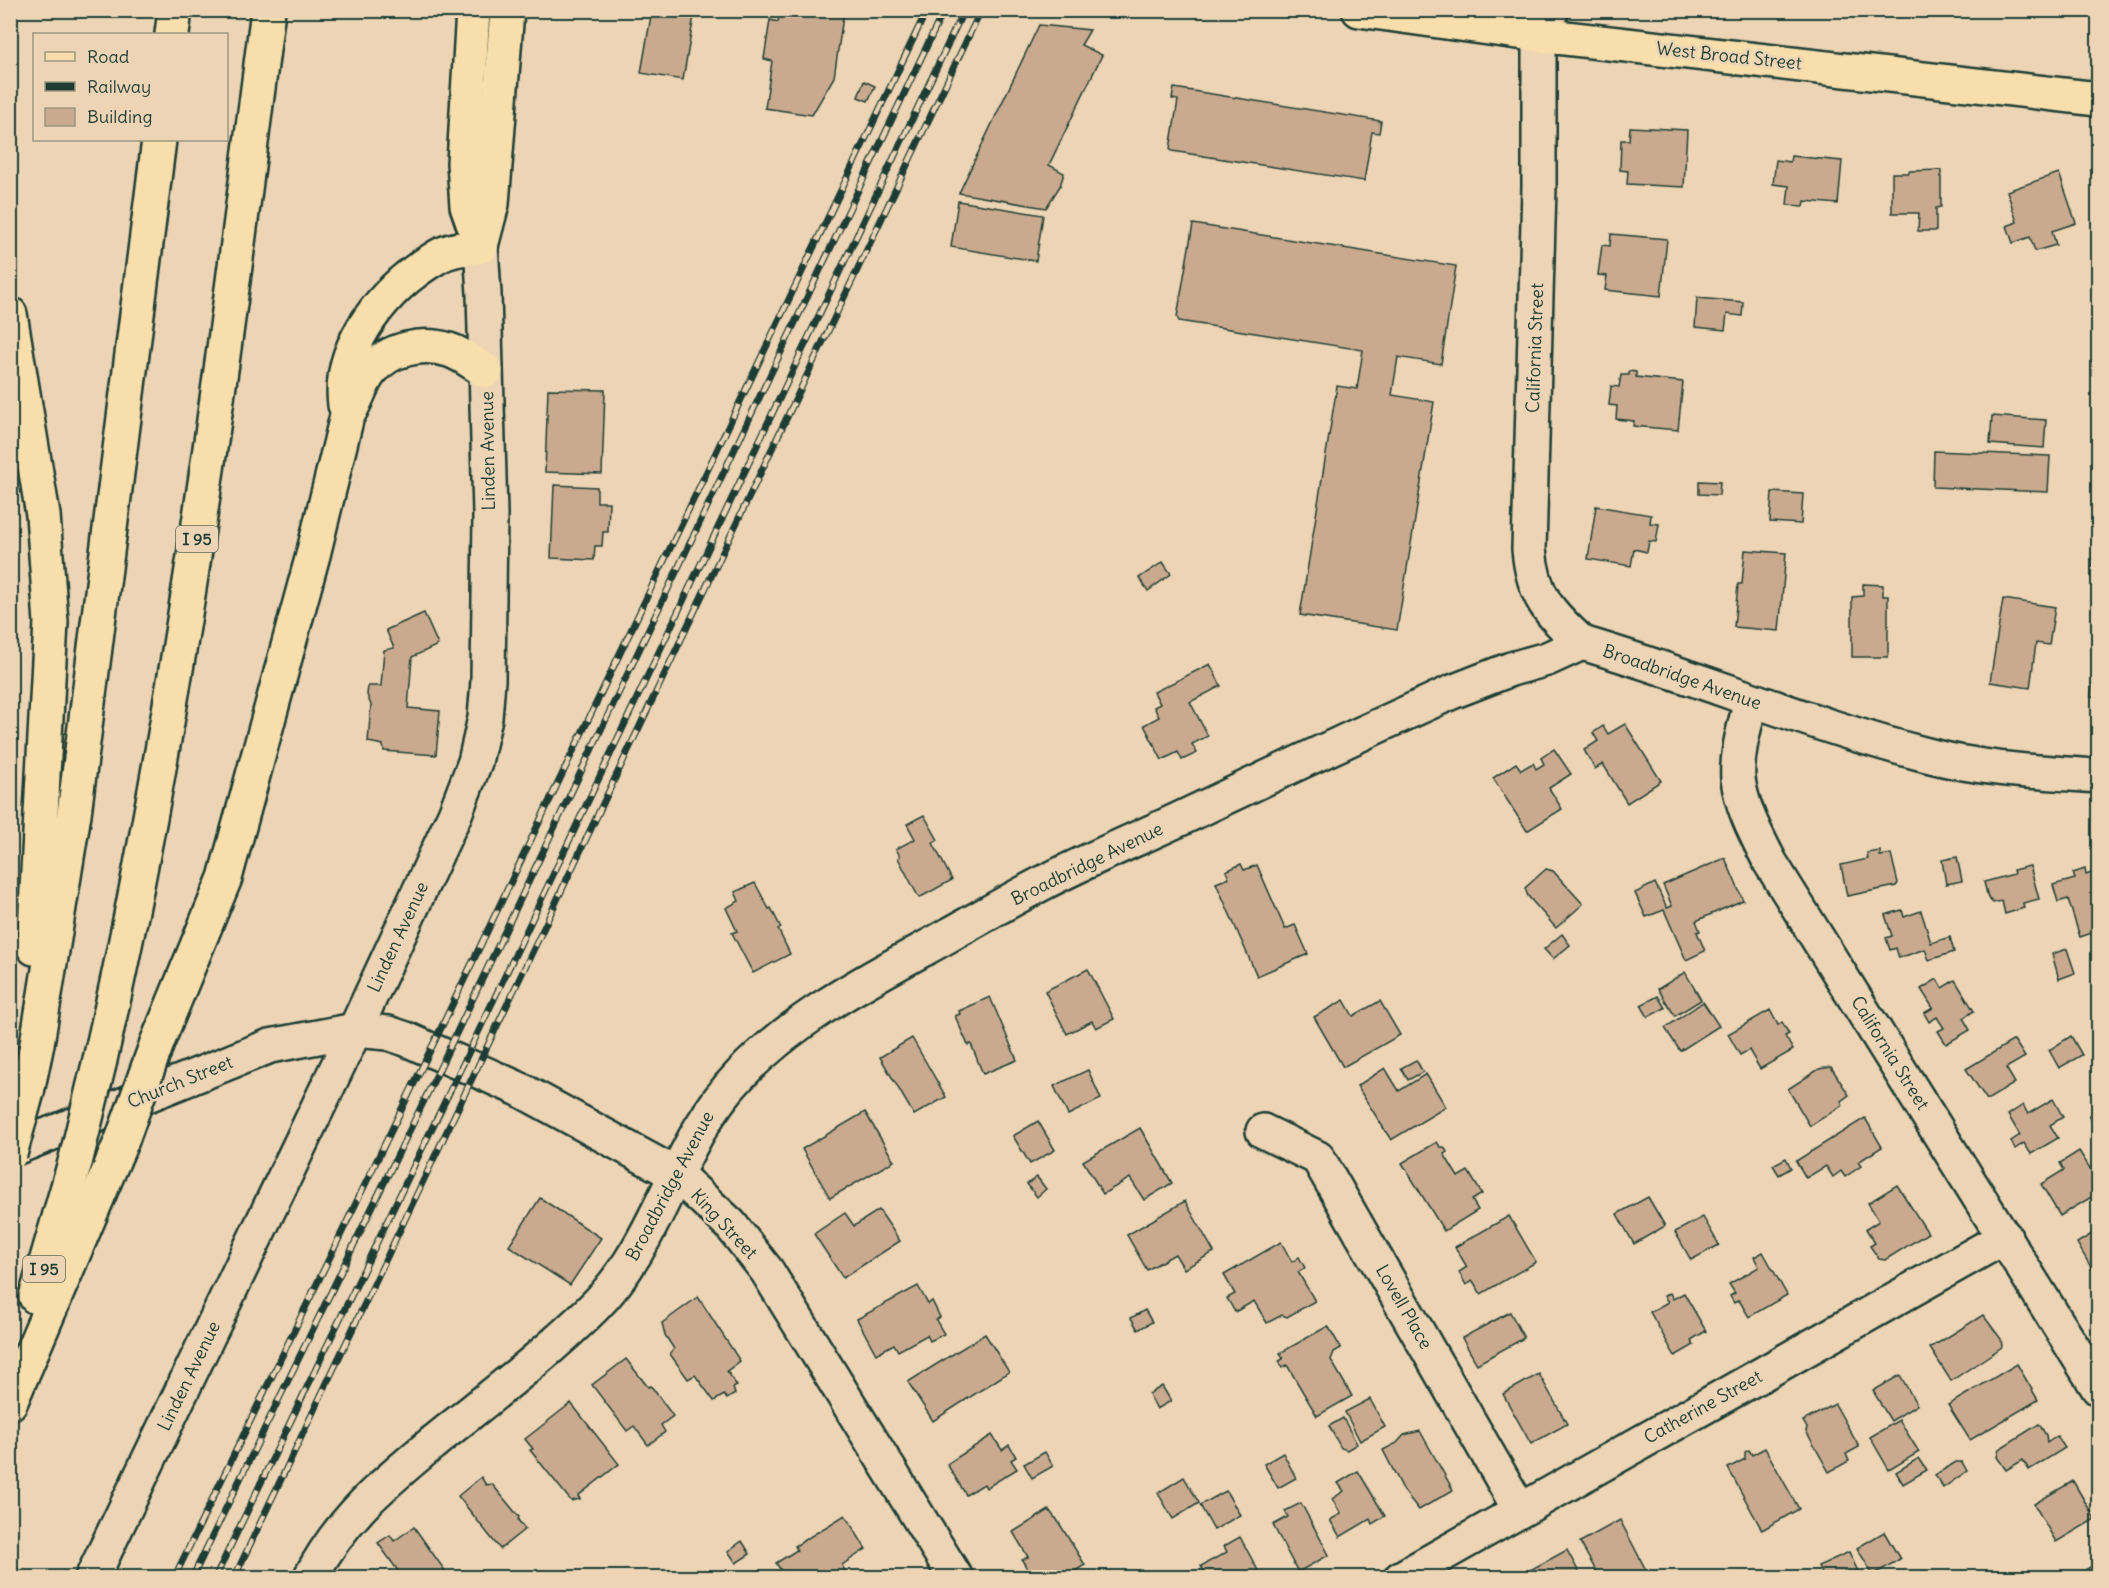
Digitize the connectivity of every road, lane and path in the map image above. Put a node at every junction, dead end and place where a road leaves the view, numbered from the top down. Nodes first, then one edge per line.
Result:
1 (175, 10) edge
2 (268, 10) edge
3 (472, 10) edge
4 (507, 10) edge
5 (1359, 10) edge
6 (1545, 23) edge
7 (172, 33) edge
8 (2098, 99) edge
9 (159, 141) edge
10 (481, 246) junction
11 (10, 314) edge
12 (486, 371) junction
13 (347, 416) junction
14 (1582, 643) junction
15 (1750, 700) junction
16 (2098, 776) edge
17 (355, 1030) junction
18 (27, 1092) junction
19 (1263, 1131) dead end
20 (10, 1152) edge
21 (677, 1174) junction
22 (2005, 1238) junction
23 (10, 1379) edge
24 (2098, 1388) edge
25 (10, 1403) edge
26 (1520, 1510) junction
27 (92, 1578) edge
28 (310, 1578) edge
29 (956, 1578) edge
30 (1401, 1578) edge

1 - 7 main road
2 - 23 main road, I 95, bridge
3 - 10 main road, Linden Avenue
4 - 10 main road, Linden Avenue
5 - 6 main road, West Broad Street
6 - 8 main road, West Broad Street
6 - 14 street, California Street
9 - 18 main road
10 - 12 street, Linden Avenue
10 - 13 main road
11 - 18 main road
12 - 13 main road
12 - 17 street, Linden Avenue
13 - 25 main road, bridge
14 - 15 street, Broadbridge Avenue
14 - 21 street, Broadbridge Avenue
15 - 16 street, Broadbridge Avenue
15 - 22 street, California Street
17 - 20 street, Church Street
17 - 21 street, King Street
17 - 27 street, Linden Avenue
18 - 20 main road, bridge
19 - 26 street, Lovell Place
21 - 28 street, Broadbridge Avenue
21 - 29 street, King Street
22 - 24 street, California Street
22 - 26 street, Catherine Street
26 - 30 street, Catherine Street

